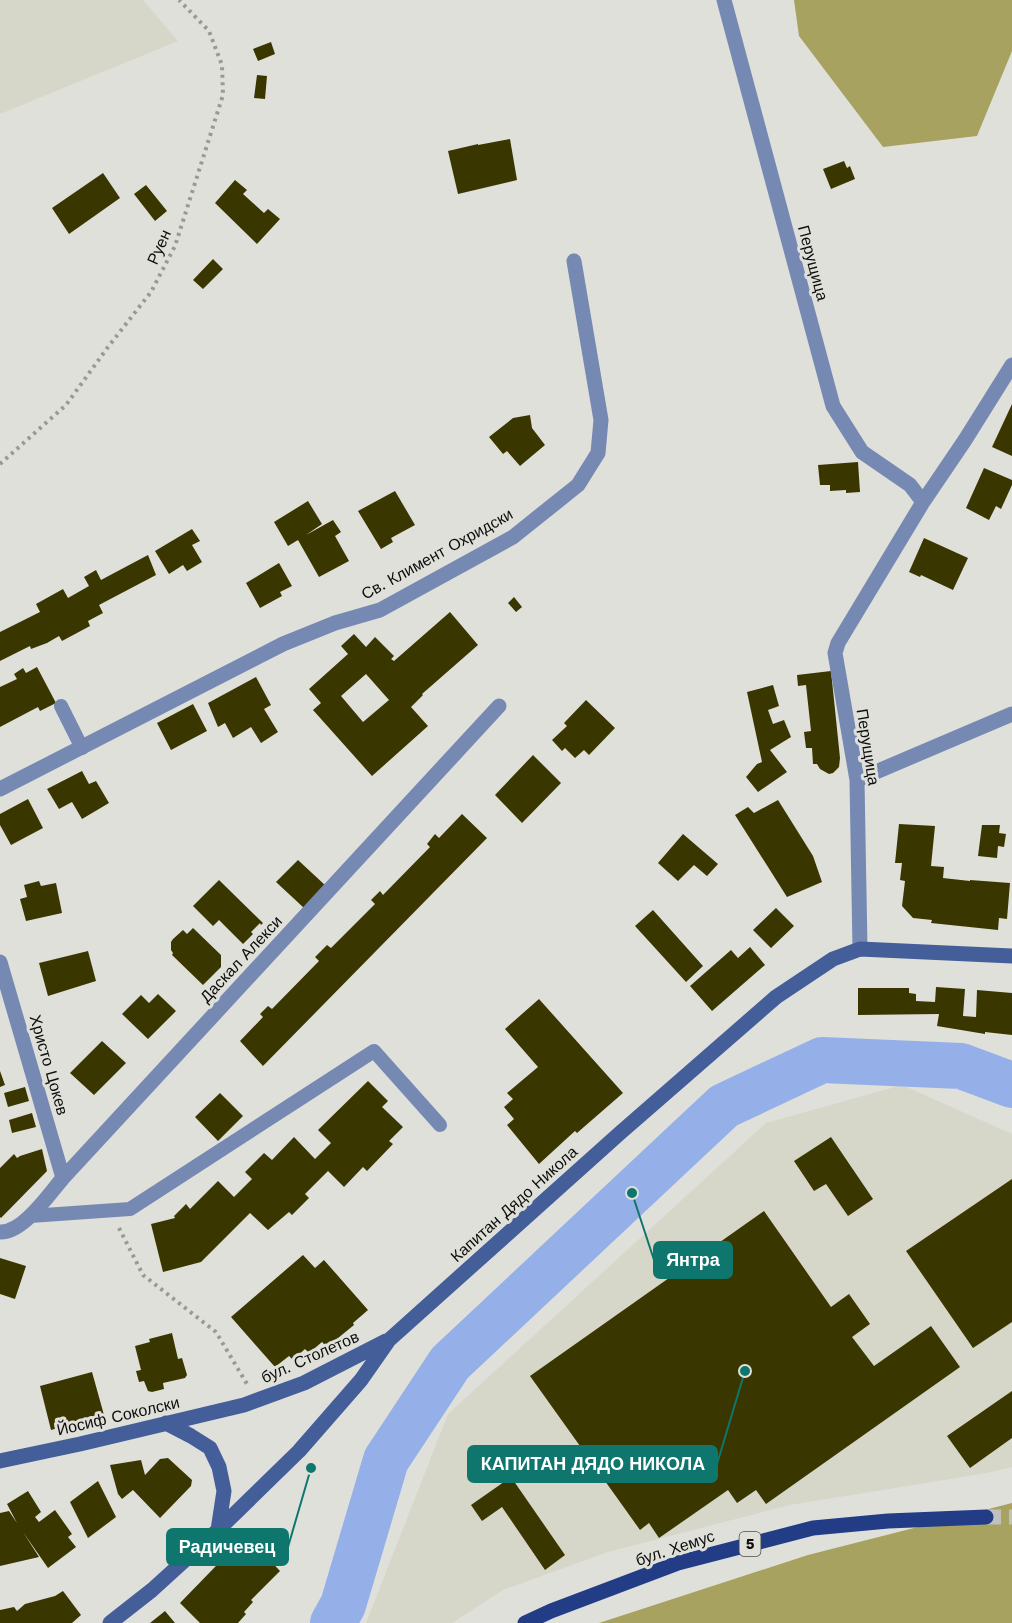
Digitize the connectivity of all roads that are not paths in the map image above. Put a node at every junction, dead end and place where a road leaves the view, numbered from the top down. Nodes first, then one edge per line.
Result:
1 (724, 0) edge
2 (574, 261) dead end
3 (1012, 365) edge
4 (923, 502) junction
5 (61, 706) dead end
6 (499, 706) dead end
7 (1012, 714) edge
8 (82, 748) junction
9 (857, 780) junction
10 (0, 789) edge
11 (860, 950) junction
12 (1012, 956) edge
13 (0, 962) edge
14 (441, 1125) dead end
15 (63, 1178) junction
16 (30, 1216) junction
17 (3, 1232) edge
18 (389, 1340) junction
19 (251, 1402) joint
20 (165, 1424) junction
21 (0, 1461) edge
22 (986, 1517) tunnel mouth
23 (218, 1530) junction
24 (110, 1623) edge
25 (525, 1623) edge

1 - 4 street, Перущица
2 - 8 street, Св. Климент Охридски
3 - 4 street, Перущица
4 - 9 street, Перущица
5 - 8 lane
6 - 15 street, Даскал Алекси
7 - 9 street
8 - 10 street, Св. Климент Охридски
9 - 11 street, Перущица
11 - 12 street, Капитан Дядо Никола
11 - 18 street, Капитан Дядо Никола
13 - 15 street, Христо Цокев
14 - 16 lane
15 - 16 street, Даскал Алекси
16 - 17 street, Даскал Алекси
18 - 19 street, бул. Столетов
18 - 23 street, Капитан Дядо Никола
19 - 20 street, Йосиф Соколски
20 - 21 street, Йосиф Соколски
20 - 23 street
22 - 25 main road, бул. Хемус / 5
23 - 24 street, Капитан Дядо Никола

